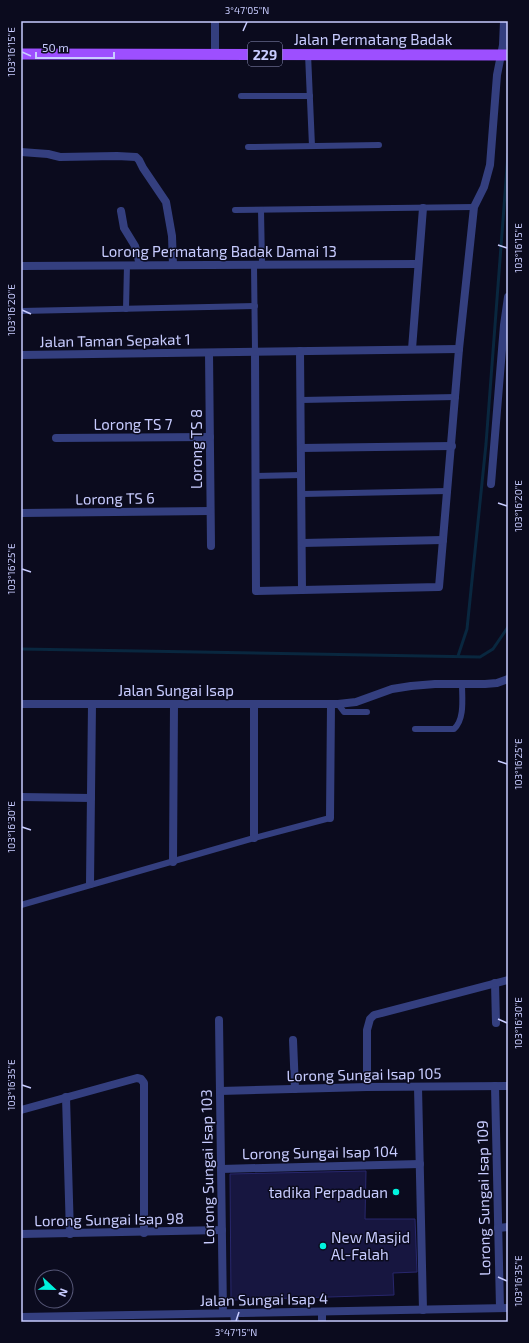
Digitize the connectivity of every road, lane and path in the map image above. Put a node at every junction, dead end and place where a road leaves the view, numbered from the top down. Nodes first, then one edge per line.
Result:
1 (215, 21) edge
2 (504, 21) edge
3 (21, 54) edge
4 (215, 54) junction
5 (308, 54) junction
6 (505, 54) edge
7 (241, 96) dead end
8 (310, 96) junction
9 (379, 145) dead end
10 (312, 146) junction
11 (248, 147) dead end
12 (21, 152) edge
13 (474, 207) junction
14 (423, 208) junction
15 (236, 210) dead end
16 (261, 210) junction
17 (121, 211) dead end
18 (258, 264) junction
19 (418, 264) junction
20 (127, 265) junction
21 (140, 265) junction
22 (173, 265) junction
23 (21, 266) edge
24 (508, 297) edge
25 (255, 306) junction
26 (126, 309) junction
27 (21, 312) edge
28 (412, 349) junction
29 (459, 349) junction
30 (300, 351) junction
31 (255, 352) junction
32 (209, 353) junction
33 (21, 356) edge
34 (456, 397) junction
35 (301, 400) junction
36 (210, 437) junction
37 (56, 438) dead end
38 (452, 446) junction
39 (301, 448) junction
40 (302, 475) junction
41 (255, 476) junction
42 (491, 484) dead end
43 (448, 492) junction
44 (302, 494) junction
45 (210, 511) junction
46 (21, 513) edge
47 (443, 540) junction
48 (302, 543) junction
49 (210, 546) dead end
50 (302, 590) junction
51 (508, 679) edge
52 (462, 684) junction
53 (21, 704) edge
54 (92, 704) junction
55 (174, 704) junction
56 (254, 704) junction
57 (334, 704) junction
58 (366, 712) dead end
59 (415, 729) dead end
60 (21, 797) edge
61 (90, 798) junction
62 (330, 818) joint
63 (254, 838) junction
64 (173, 862) junction
65 (90, 884) junction
66 (21, 905) edge
67 (508, 980) edge
68 (495, 983) junction
69 (219, 1020) dead end
70 (496, 1023) dead end
71 (293, 1040) dead end
72 (495, 1086) junction
73 (508, 1086) edge
74 (367, 1087) junction
75 (418, 1087) junction
76 (295, 1089) junction
77 (220, 1091) junction
78 (66, 1097) junction
79 (21, 1110) edge
80 (420, 1164) junction
81 (221, 1169) junction
82 (508, 1227) edge
83 (498, 1228) junction
84 (222, 1230) junction
85 (144, 1233) junction
86 (21, 1234) edge
87 (70, 1234) junction
88 (504, 1308) edge
89 (423, 1310) junction
90 (322, 1312) junction
91 (223, 1313) junction
92 (234, 1313) junction
93 (21, 1317) edge
94 (43, 1319) edge
95 (119, 1319) edge
96 (235, 1322) edge
97 (322, 1322) edge

1 - 4 street
2 - 6 street
3 - 4 main road, Jalan Permatang Badak / 229
4 - 5 main road, Jalan Permatang Badak / 229
5 - 6 main road, Jalan Permatang Badak / 229
5 - 8 lane
6 - 13 street
7 - 8 lane
8 - 10 lane
9 - 10 lane
10 - 11 lane
12 - 22 street
13 - 14 lane
13 - 29 street
14 - 16 lane
14 - 19 street
15 - 16 lane
16 - 18 lane
17 - 21 street
18 - 19 street, Lorong Permatang Badak Damai 13
18 - 22 street, Lorong Permatang Badak Damai 13
18 - 25 lane
19 - 28 street
20 - 21 street, Lorong Permatang Badak Damai 13
20 - 23 street, Lorong Permatang Badak Damai 13
20 - 26 lane
21 - 22 street, Lorong Permatang Badak Damai 13
24 - 42 street
25 - 26 lane
25 - 31 lane
26 - 27 lane
28 - 29 street
28 - 30 street
29 - 34 street
30 - 31 street
30 - 35 street
31 - 32 street
31 - 41 street
32 - 33 street, Jalan Taman Sepakat 1
32 - 36 street, Lorong TS 8
34 - 35 lane
34 - 38 street
35 - 39 street
36 - 37 street, Lorong TS 7
36 - 45 street, Lorong TS 8
38 - 39 street
38 - 43 street
39 - 40 street
40 - 41 lane
40 - 44 street
41 - 50 street
43 - 44 lane
43 - 47 street
44 - 48 street
45 - 46 street, Lorong TS 6
45 - 49 street, Lorong TS 8
47 - 48 street
47 - 50 street
48 - 50 street
51 - 52 street, Jalan Sungai Isap
52 - 57 street, Jalan Sungai Isap
52 - 59 lane
53 - 54 street, Jalan Sungai Isap
54 - 55 street, Jalan Sungai Isap
54 - 61 street
55 - 56 street, Jalan Sungai Isap
55 - 64 street
56 - 57 street, Jalan Sungai Isap
56 - 63 street
57 - 58 lane
57 - 62 street
60 - 61 street
61 - 65 street
62 - 63 lane
63 - 64 lane
64 - 65 lane
65 - 66 lane
67 - 68 street
68 - 70 street
68 - 74 street
69 - 77 street, Lorong Sungai Isap 103
71 - 76 street
72 - 73 street, Lorong Sungai Isap 105
72 - 75 street, Lorong Sungai Isap 105
72 - 83 street, Lorong Sungai Isap 109
74 - 75 street, Lorong Sungai Isap 105
74 - 76 street, Lorong Sungai Isap 105
75 - 80 street
76 - 77 street, Lorong Sungai Isap 105
77 - 81 street, Lorong Sungai Isap 103
78 - 79 street
78 - 85 street
78 - 87 street
80 - 81 street, Lorong Sungai Isap 104
80 - 89 street
81 - 84 street, Lorong Sungai Isap 103
82 - 83 street
83 - 88 street, Lorong Sungai Isap 109
84 - 85 street, Lorong Sungai Isap 98
84 - 91 street, Lorong Sungai Isap 103
85 - 87 street, Lorong Sungai Isap 98
86 - 87 street, Lorong Sungai Isap 98
88 - 89 street, Jalan Sungai Isap 4
89 - 90 street, Jalan Sungai Isap 4
90 - 92 street, Jalan Sungai Isap 4
90 - 97 street
91 - 92 street, Jalan Sungai Isap 4
91 - 95 street, Jalan Sungai Isap 4
92 - 96 street
93 - 94 street, Jalan Sungai Isap 4
94 - 95 street, Jalan Sungai Isap 4

